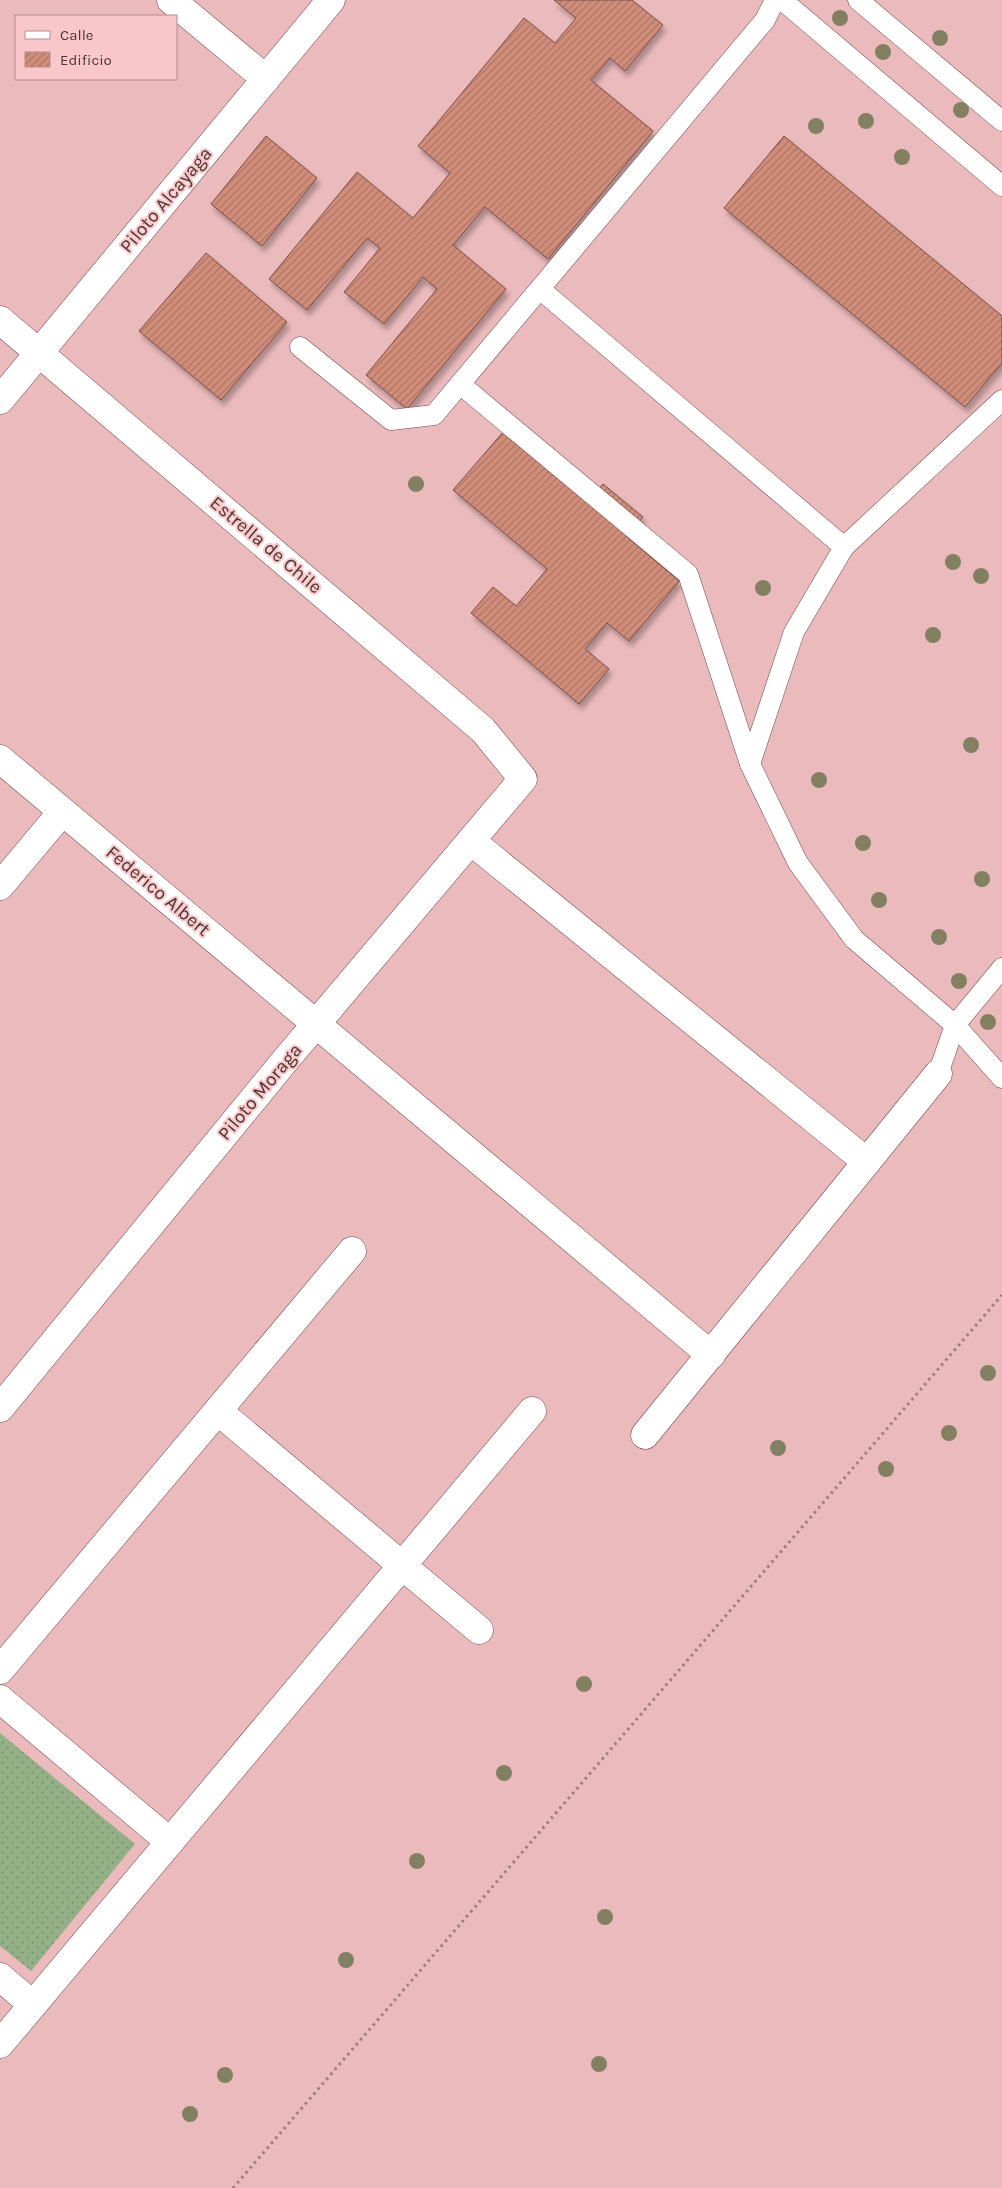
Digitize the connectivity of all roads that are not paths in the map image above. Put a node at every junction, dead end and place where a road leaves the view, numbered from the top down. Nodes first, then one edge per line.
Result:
1 (171, 0) edge
2 (330, 0) edge
3 (775, 0) edge
4 (782, 0) edge
5 (858, 0) edge
6 (266, 79) junction
7 (1002, 121) edge
8 (1002, 186) edge
9 (541, 290) junction
10 (0, 320) edge
11 (300, 347) dead end
12 (40, 353) junction
13 (460, 384) junction
14 (0, 400) edge
15 (1002, 400) edge
16 (844, 547) junction
17 (0, 759) edge
18 (750, 764) junction
19 (523, 779) joint
20 (62, 812) junction
21 (471, 841) junction
22 (0, 886) edge
23 (1002, 968) edge
24 (316, 1024) junction
25 (955, 1025) junction
26 (938, 1074) joint
27 (1002, 1078) edge
28 (867, 1162) junction
29 (352, 1251) dead end
30 (710, 1355) junction
31 (3, 1398) edge
32 (218, 1411) junction
33 (532, 1411) dead end
34 (645, 1435) dead end
35 (402, 1565) junction
36 (479, 1630) dead end
37 (0, 1670) edge
38 (0, 1699) edge
39 (170, 1842) junction
40 (0, 1977) edge
41 (33, 2005) junction
42 (0, 2044) edge

1 - 6 street
2 - 6 street, Piloto Alcayaga
3 - 9 lane
4 - 8 lane
5 - 7 lane
6 - 12 street, Piloto Alcayaga
9 - 13 lane
9 - 16 lane
10 - 12 street, Estrella de Chile
11 - 13 lane
12 - 14 street, Piloto Alcayaga
12 - 19 street, Estrella de Chile
13 - 18 lane
15 - 16 lane
16 - 18 lane
17 - 20 street, Federico Albert
18 - 25 lane
19 - 21 street, Piloto Moraga
20 - 22 street
20 - 24 street, Federico Albert
21 - 24 street, Piloto Moraga
21 - 28 street
23 - 25 lane
24 - 30 street, Federico Albert
24 - 31 street, Piloto Moraga
25 - 26 lane
25 - 27 lane
26 - 28 street
28 - 30 street
29 - 32 street
30 - 34 street
32 - 35 street
32 - 37 street
33 - 35 street
35 - 36 street
35 - 39 street
38 - 39 street
39 - 41 street
40 - 41 street
41 - 42 street

